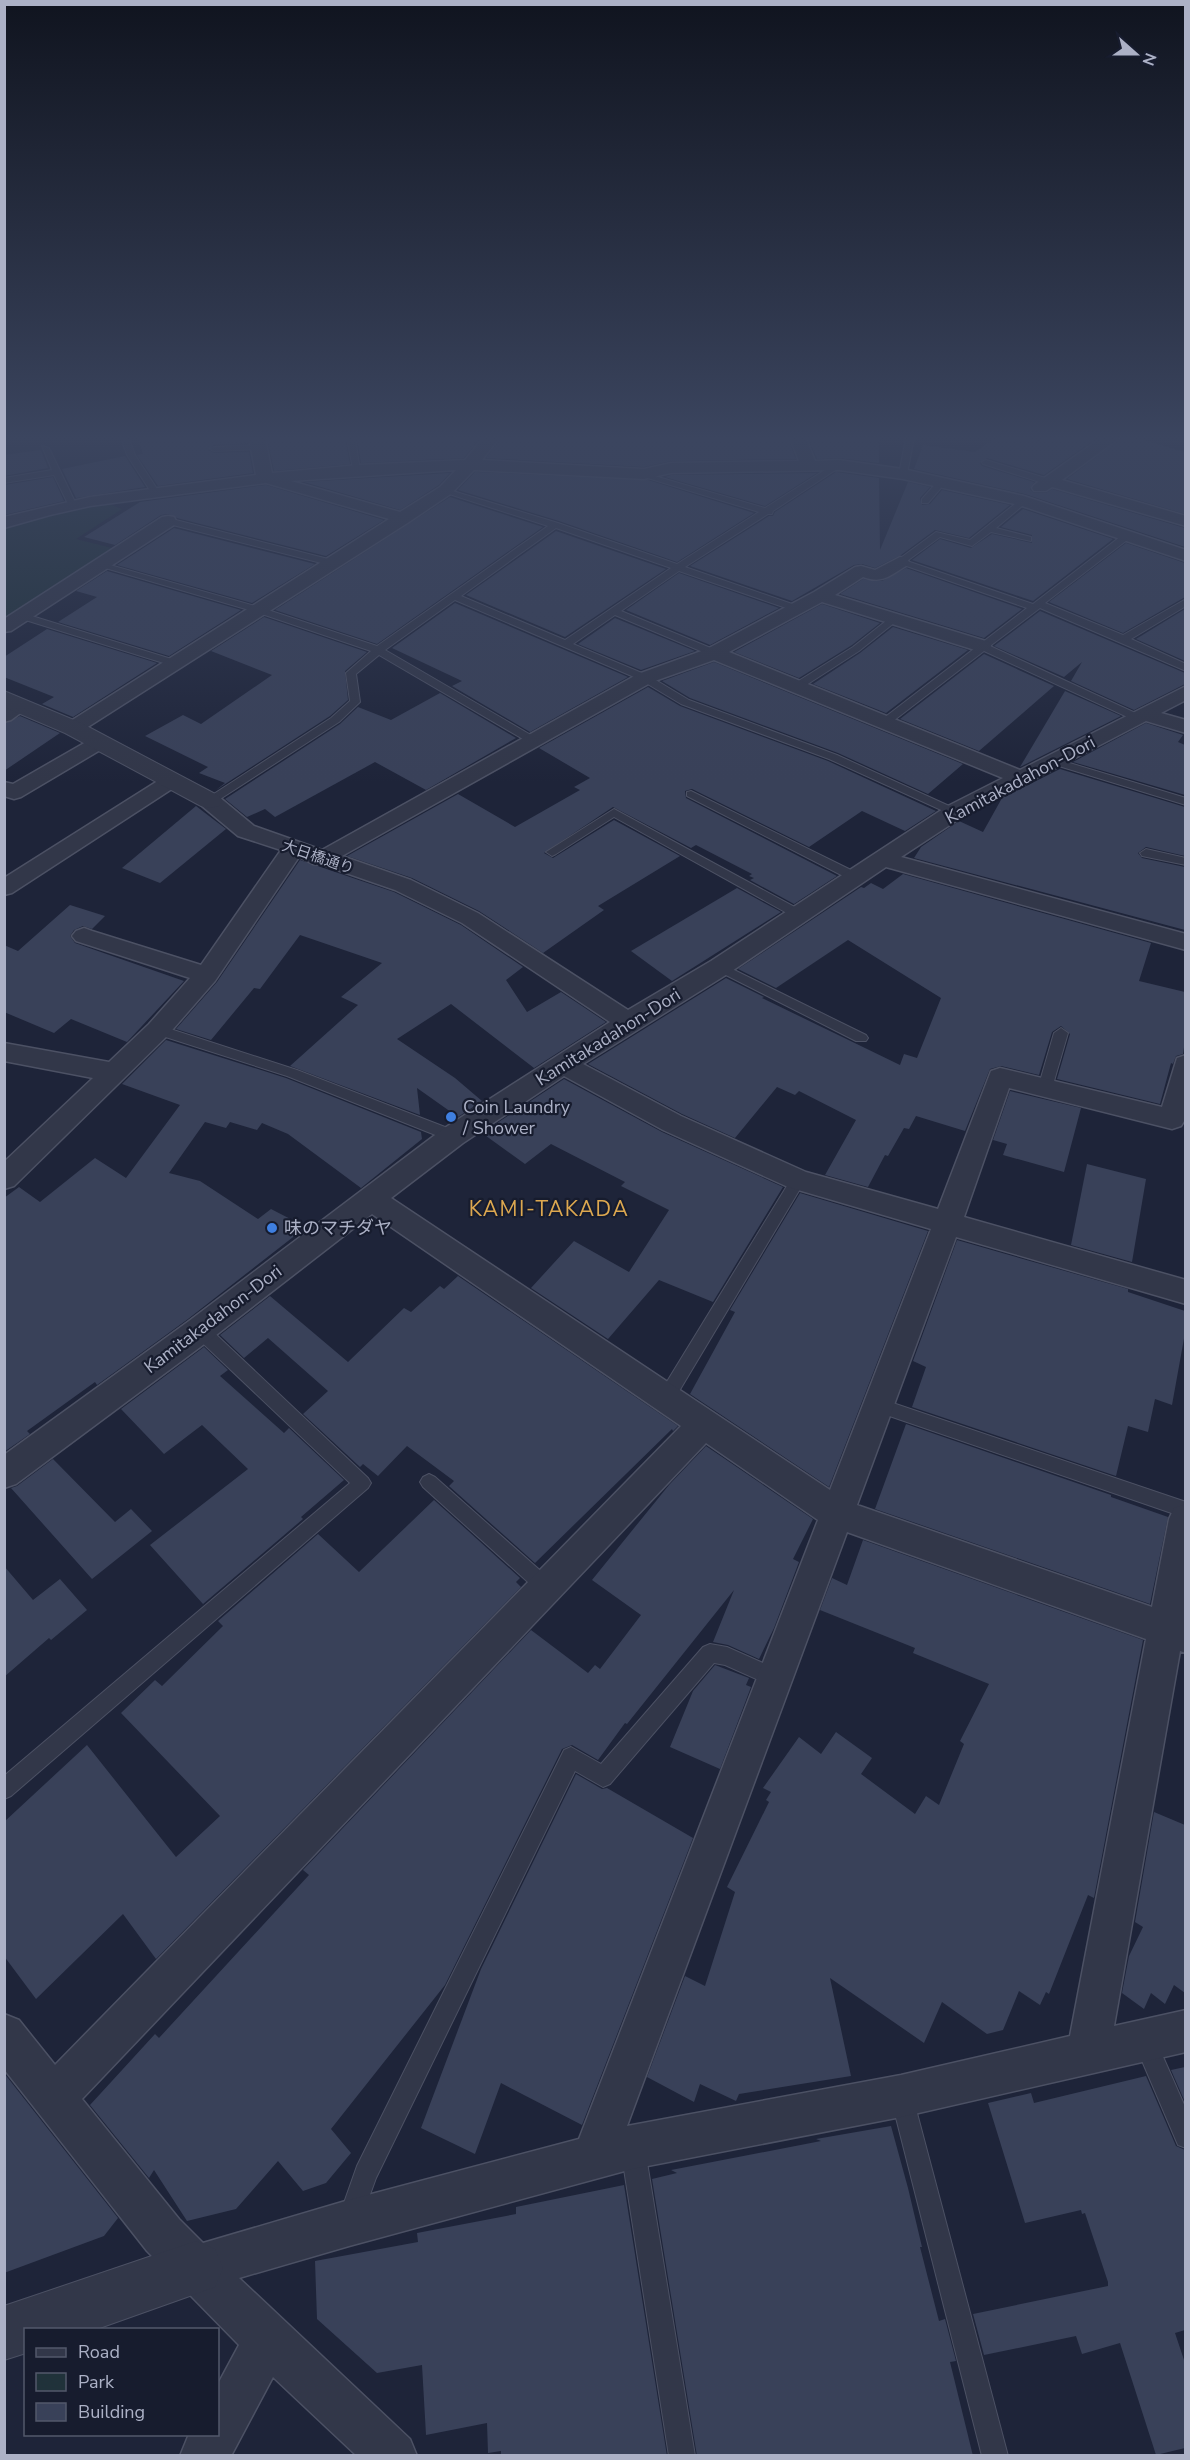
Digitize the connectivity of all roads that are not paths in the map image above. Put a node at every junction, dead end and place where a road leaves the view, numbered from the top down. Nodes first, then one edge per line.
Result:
1 (119, 553) edge
2 (293, 553) edge
3 (349, 553) edge
4 (516, 553) edge
5 (637, 553) edge
6 (702, 553) edge
7 (913, 553) edge
8 (1105, 553) edge
9 (900, 562) junction
10 (333, 563) junction
11 (100, 565) junction
12 (679, 567) junction
13 (820, 596) junction
14 (455, 597) junction
15 (1185, 602) edge
16 (1036, 606) junction
17 (795, 608) junction
18 (259, 610) junction
19 (613, 611) junction
20 (22, 616) junction
21 (894, 619) junction
22 (4, 627) edge
23 (1124, 639) junction
24 (566, 644) junction
25 (982, 646) junction
26 (378, 650) junction
27 (714, 653) junction
28 (174, 663) junction
29 (1185, 668) edge
30 (645, 678) junction
31 (796, 687) junction
32 (1185, 692) edge
33 (10, 707) edge
34 (1142, 716) junction
35 (884, 723) junction
36 (1185, 727) edge
37 (73, 728) junction
38 (532, 740) junction
39 (99, 742) junction
40 (1053, 761) junction
41 (1019, 777) junction
42 (171, 781) junction
43 (4, 788) edge
44 (691, 795) dead end
45 (210, 801) junction
46 (1185, 802) edge
47 (954, 812) junction
48 (293, 849) junction
49 (552, 852) dead end
50 (1146, 853) dead end
51 (321, 859) junction
52 (882, 859) junction
53 (1185, 862) edge
54 (855, 877) junction
55 (4, 888) edge
56 (798, 914) junction
57 (84, 936) dead end
58 (1185, 942) edge
59 (720, 967) junction
60 (206, 975) junction
61 (628, 1022) junction
62 (158, 1030) junction
63 (1061, 1033) dead end
64 (861, 1038) dead end
65 (4, 1052) edge
66 (562, 1064) junction
67 (1185, 1069) edge
68 (112, 1072) junction
69 (1045, 1088) junction
70 (453, 1136) junction
71 (4, 1179) edge
72 (798, 1180) junction
73 (370, 1198) junction
74 (947, 1224) junction
75 (1185, 1292) edge
76 (200, 1330) junction
77 (666, 1398) junction
78 (878, 1405) junction
79 (704, 1424) junction
80 (4, 1474) edge
81 (429, 1482) dead end
82 (1185, 1510) edge
83 (836, 1513) junction
84 (1185, 1518) edge
85 (546, 1587) junction
86 (1176, 1632) edge
87 (774, 1678) junction
88 (4, 1789) edge
89 (1185, 2031) edge
90 (4, 2035) edge
91 (1145, 2042) junction
92 (1088, 2055) junction
93 (55, 2096) junction
94 (901, 2096) junction
95 (1185, 2137) edge
96 (613, 2152) junction
97 (348, 2223) junction
98 (196, 2268) junction
99 (4, 2333) edge
100 (268, 2340) junction
101 (219, 2429) edge
102 (215, 2436) edge
103 (204, 2456) edge
104 (393, 2456) edge
105 (682, 2456) edge
106 (994, 2456) edge

1 - 11 street
2 - 10 lane
3 - 10 street
4 - 14 lane
5 - 12 lane
6 - 12 lane
7 - 9 lane
8 - 16 lane
9 - 13 street
9 - 16 lane
10 - 18 street
11 - 18 lane
11 - 20 street
12 - 17 lane
12 - 19 lane
13 - 17 street
13 - 21 street
14 - 24 lane
14 - 26 lane
15 - 23 lane
16 - 23 lane
16 - 25 lane
17 - 27 street
18 - 26 lane
18 - 28 street
19 - 24 lane
19 - 27 lane
20 - 22 street
20 - 28 lane
21 - 25 street
21 - 31 lane
23 - 29 lane
24 - 30 lane
25 - 34 lane
25 - 35 lane
26 - 38 lane
26 - 45 lane
27 - 30 street
27 - 31 street
28 - 37 street
30 - 38 street
30 - 47 lane
31 - 35 street
32 - 34 street, Kamitakadahon-Dori
33 - 37 street, 大日橋通り
34 - 36 street
34 - 40 street, Kamitakadahon-Dori
35 - 41 street
37 - 39 street, 大日橋通り
38 - 51 street
39 - 42 street, 大日橋通り
39 - 43 street
40 - 41 street, Kamitakadahon-Dori
40 - 46 lane
41 - 47 street, Kamitakadahon-Dori
42 - 45 street, 大日橋通り
42 - 55 street
44 - 54 lane
45 - 48 street, 大日橋通り
47 - 52 street, Kamitakadahon-Dori
48 - 51 street, 大日橋通り
48 - 60 street
49 - 56 lane
50 - 53 lane
51 - 61 street, 大日橋通り
52 - 54 street, Kamitakadahon-Dori
52 - 58 street
54 - 56 street, Kamitakadahon-Dori
56 - 59 street, Kamitakadahon-Dori
57 - 60 street
59 - 61 street, Kamitakadahon-Dori
59 - 64 lane
60 - 62 street
61 - 66 street, Kamitakadahon-Dori
62 - 68 street
62 - 70 lane
63 - 69 lane
65 - 68 street
66 - 70 street, Kamitakadahon-Dori
66 - 72 street
67 - 69 street
68 - 71 street
69 - 74 street
70 - 73 street, Kamitakadahon-Dori
72 - 74 street
72 - 77 lane
73 - 76 street, Kamitakadahon-Dori
73 - 77 street
74 - 75 street
74 - 78 street
76 - 80 street, Kamitakadahon-Dori
76 - 88 lane
77 - 79 street
78 - 82 lane
78 - 83 street
79 - 83 street
79 - 85 street
81 - 85 lane
83 - 86 street
83 - 87 street
84 - 86 street
85 - 93 street
86 - 92 street
87 - 96 street
87 - 97 lane
89 - 91 street
90 - 93 street
91 - 92 street
91 - 95 lane
92 - 94 street
93 - 98 street
94 - 96 street
94 - 106 lane
96 - 97 street
96 - 105 lane
97 - 98 street
98 - 99 street
98 - 100 street
100 - 101 street
100 - 104 street
102 - 103 street

